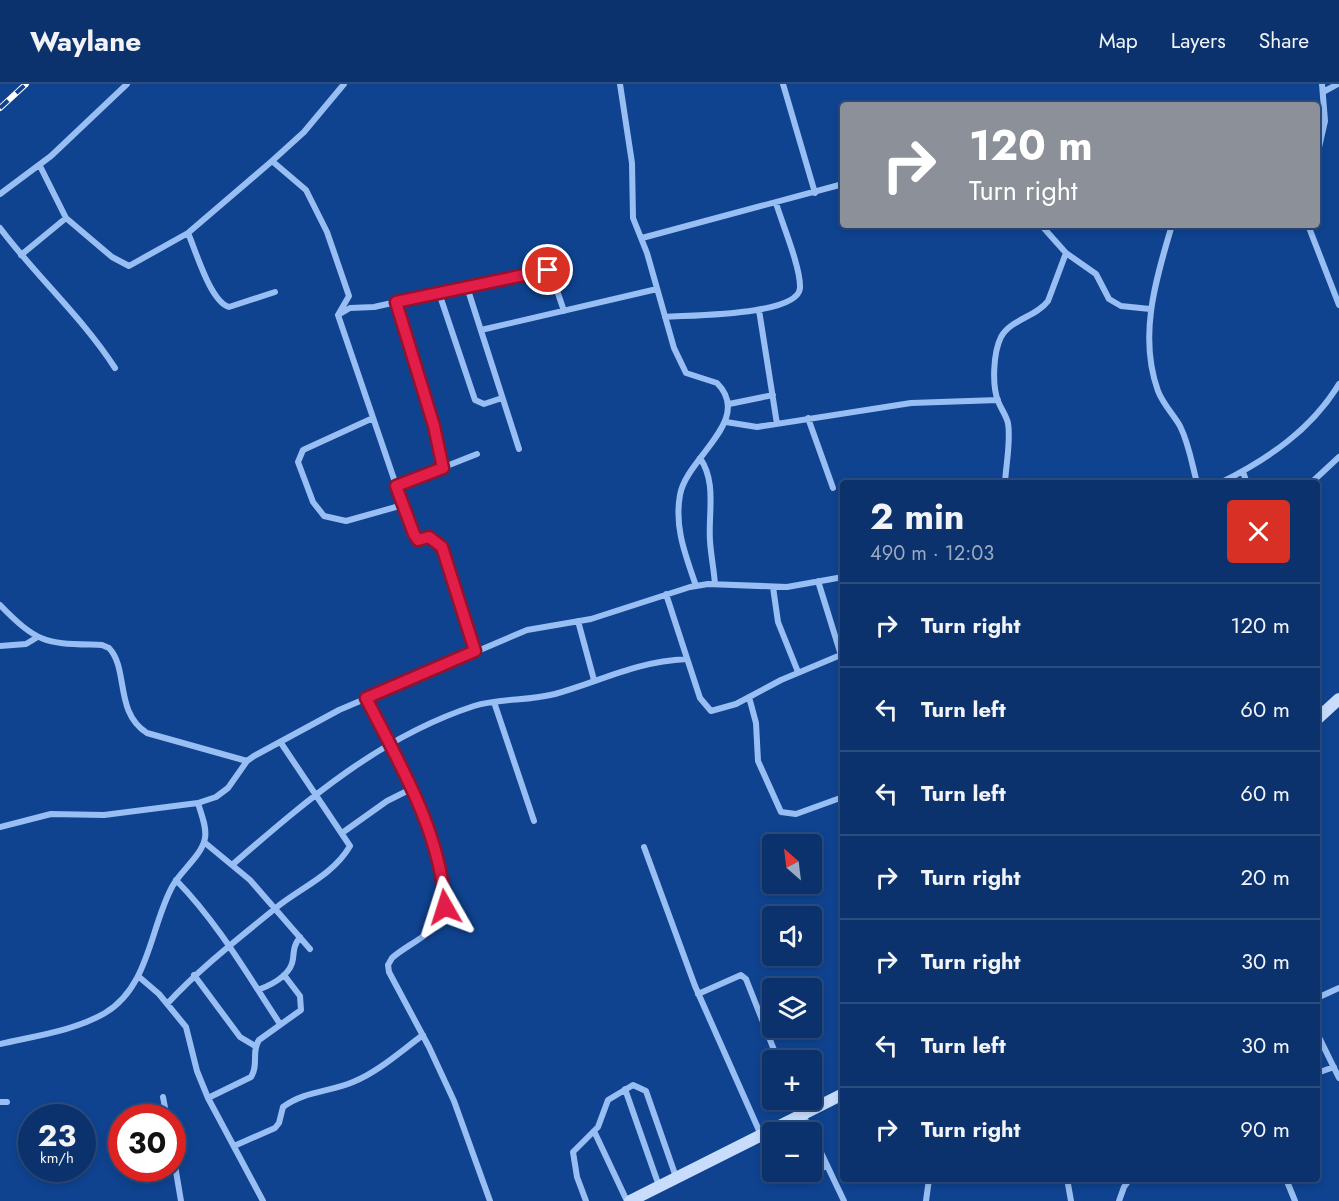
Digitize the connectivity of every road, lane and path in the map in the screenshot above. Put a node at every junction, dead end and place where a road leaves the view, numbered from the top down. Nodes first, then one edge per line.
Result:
1 (127, 84) edge
2 (344, 84) edge
3 (620, 84) edge
4 (783, 84) edge
5 (1322, 84) edge
6 (1338, 84) edge
7 (1323, 92) junction
8 (1320, 140) edge
9 (272, 161) junction
10 (40, 165) junction
11 (840, 185) edge
12 (815, 193) junction
13 (0, 194) edge
14 (776, 203) junction
15 (66, 218) junction
16 (0, 228) edge
17 (1044, 228) edge
18 (1171, 228) edge
19 (1309, 228) edge
20 (188, 233) junction
21 (642, 238) junction
22 (1066, 253) junction
23 (21, 255) junction
24 (467, 286) junction
25 (657, 289) junction
26 (275, 292) dead end
27 (439, 293) junction
28 (349, 296) junction
29 (396, 302) junction
30 (1339, 305) edge
31 (350, 308) junction
32 (1150, 309) junction
33 (759, 310) junction
34 (564, 311) junction
35 (338, 315) junction
36 (665, 317) junction
37 (482, 330) junction
38 (115, 368) dead end
39 (1339, 386) edge
40 (773, 395) junction
41 (502, 398) junction
42 (998, 400) junction
43 (729, 404) junction
44 (373, 418) junction
45 (808, 418) junction
46 (726, 422) junction
47 (777, 424) junction
48 (519, 449) dead end
49 (477, 454) dead end
50 (1339, 457) edge
51 (700, 458) junction
52 (443, 468) junction
53 (1243, 472) junction
54 (1005, 480) edge
55 (1196, 480) edge
56 (1227, 480) edge
57 (1246, 480) edge
58 (1314, 480) edge
59 (396, 486) junction
60 (833, 488) dead end
61 (403, 505) junction
62 (840, 579) edge
63 (818, 581) junction
64 (715, 584) junction
65 (696, 586) junction
66 (773, 586) junction
67 (666, 594) junction
68 (0, 605) edge
69 (578, 621) junction
70 (36, 638) junction
71 (0, 646) edge
72 (840, 649) edge
73 (475, 651) junction
74 (840, 656) edge
75 (687, 659) junction
76 (798, 672) junction
77 (594, 680) junction
78 (750, 697) junction
79 (366, 698) junction
80 (1339, 699) edge
81 (494, 702) junction
82 (1320, 716) edge
83 (389, 743) junction
84 (281, 744) junction
85 (247, 761) junction
86 (411, 789) junction
87 (314, 794) junction
88 (840, 798) edge
89 (198, 803) junction
90 (534, 821) dead end
91 (0, 827) edge
92 (342, 833) junction
93 (204, 842) junction
94 (644, 847) dead end
95 (232, 865) junction
96 (176, 880) junction
97 (276, 908) junction
98 (300, 937) junction
99 (229, 946) junction
100 (310, 949) dead end
101 (194, 975) junction
102 (284, 975) junction
103 (138, 976) junction
104 (1339, 988) edge
105 (258, 990) junction
106 (698, 994) junction
107 (1320, 997) edge
108 (167, 1004) junction
109 (280, 1024) junction
110 (423, 1035) junction
111 (1320, 1039) edge
112 (0, 1044) edge
113 (255, 1046) junction
114 (774, 1050) edge
115 (1334, 1067) junction
116 (1320, 1072) edge
117 (1339, 1078) edge
118 (625, 1089) junction
119 (840, 1096) edge
120 (163, 1097) dead end
121 (208, 1098) junction
122 (164, 1104) edge
123 (801, 1110) edge
124 (803, 1114) junction
125 (790, 1122) edge
126 (762, 1126) edge
127 (594, 1131) junction
128 (762, 1138) edge
129 (234, 1146) junction
130 (827, 1166) junction
131 (822, 1168) edge
132 (677, 1178) junction
133 (178, 1182) edge
134 (929, 1182) edge
135 (1128, 1182) edge
136 (1287, 1182) edge
137 (1068, 1184) dead end
138 (659, 1186) junction
139 (634, 1200) edge
140 (181, 1201) edge
141 (263, 1201) edge
142 (490, 1201) edge
143 (586, 1201) edge
144 (844, 1201) edge
145 (926, 1201) edge
146 (1071, 1201) edge
147 (1119, 1201) edge
148 (1295, 1201) edge

1 - 10 street
2 - 9 street
3 - 21 street
4 - 12 street
5 - 7 street
6 - 7 street
7 - 8 street
9 - 20 street
9 - 28 street
10 - 13 street
10 - 15 street
11 - 12 street
12 - 14 street
14 - 21 street
14 - 33 street
15 - 20 street
15 - 23 street
16 - 23 street
17 - 22 street
18 - 32 street
19 - 30 street
20 - 26 street
21 - 25 street
22 - 32 street
22 - 42 street
23 - 38 street
24 - 27 street
24 - 34 street
24 - 37 street
25 - 34 street
25 - 36 street
27 - 29 street
27 - 41 street
28 - 31 street
28 - 35 street
29 - 31 street
29 - 52 street
31 - 35 street
32 - 55 street
33 - 36 street
33 - 40 street
34 - 37 street
35 - 44 street
36 - 43 street
37 - 41 street
39 - 53 street
40 - 43 street
40 - 47 street
41 - 48 street
42 - 45 street
42 - 54 street
43 - 46 street
44 - 59 street
44 - 61 street
45 - 47 street
45 - 60 street
46 - 47 street
46 - 51 street
49 - 52 street
50 - 58 street
51 - 64 street
51 - 65 street
52 - 59 street
53 - 56 street
53 - 57 street
59 - 61 street
61 - 73 street
62 - 63 street
63 - 66 street
63 - 72 street
64 - 65 street
64 - 66 street
65 - 67 street
66 - 76 street
67 - 69 street
67 - 75 street
68 - 70 street
69 - 73 street
69 - 77 street
70 - 71 street
70 - 85 street
73 - 79 street
74 - 76 street
75 - 77 street
75 - 78 street
76 - 78 street
77 - 81 street
78 - 88 street
79 - 83 street
79 - 84 street
80 - 82 main road
81 - 83 street
81 - 90 street
83 - 86 street
83 - 87 street
84 - 85 street
84 - 87 street
85 - 89 street
86 - 92 street
86 - 110 street
87 - 92 street
87 - 95 street
89 - 91 street
89 - 93 street
92 - 97 street
93 - 95 street
93 - 96 street
94 - 106 street
95 - 97 street
96 - 99 street
96 - 103 street
97 - 98 street
97 - 99 street
98 - 100 street
98 - 102 street
99 - 101 street
99 - 105 street
101 - 108 street
101 - 113 street
102 - 105 street
102 - 109 street
103 - 108 street
103 - 112 street
104 - 107 street
105 - 109 street
106 - 114 street
106 - 126 street
108 - 121 street
109 - 113 street
110 - 129 street
110 - 142 street
111 - 115 street
113 - 121 street
115 - 116 street
115 - 117 street
118 - 127 street
118 - 132 street
118 - 138 street
119 - 124 main road
120 - 122 street
121 - 129 street
123 - 124 street
124 - 125 main road
124 - 130 street
127 - 139 street
127 - 143 street
128 - 132 main road
129 - 141 street
130 - 131 street
130 - 144 street
132 - 138 main road
133 - 140 street
134 - 145 street
135 - 147 street
136 - 148 street
137 - 146 street
138 - 139 main road

